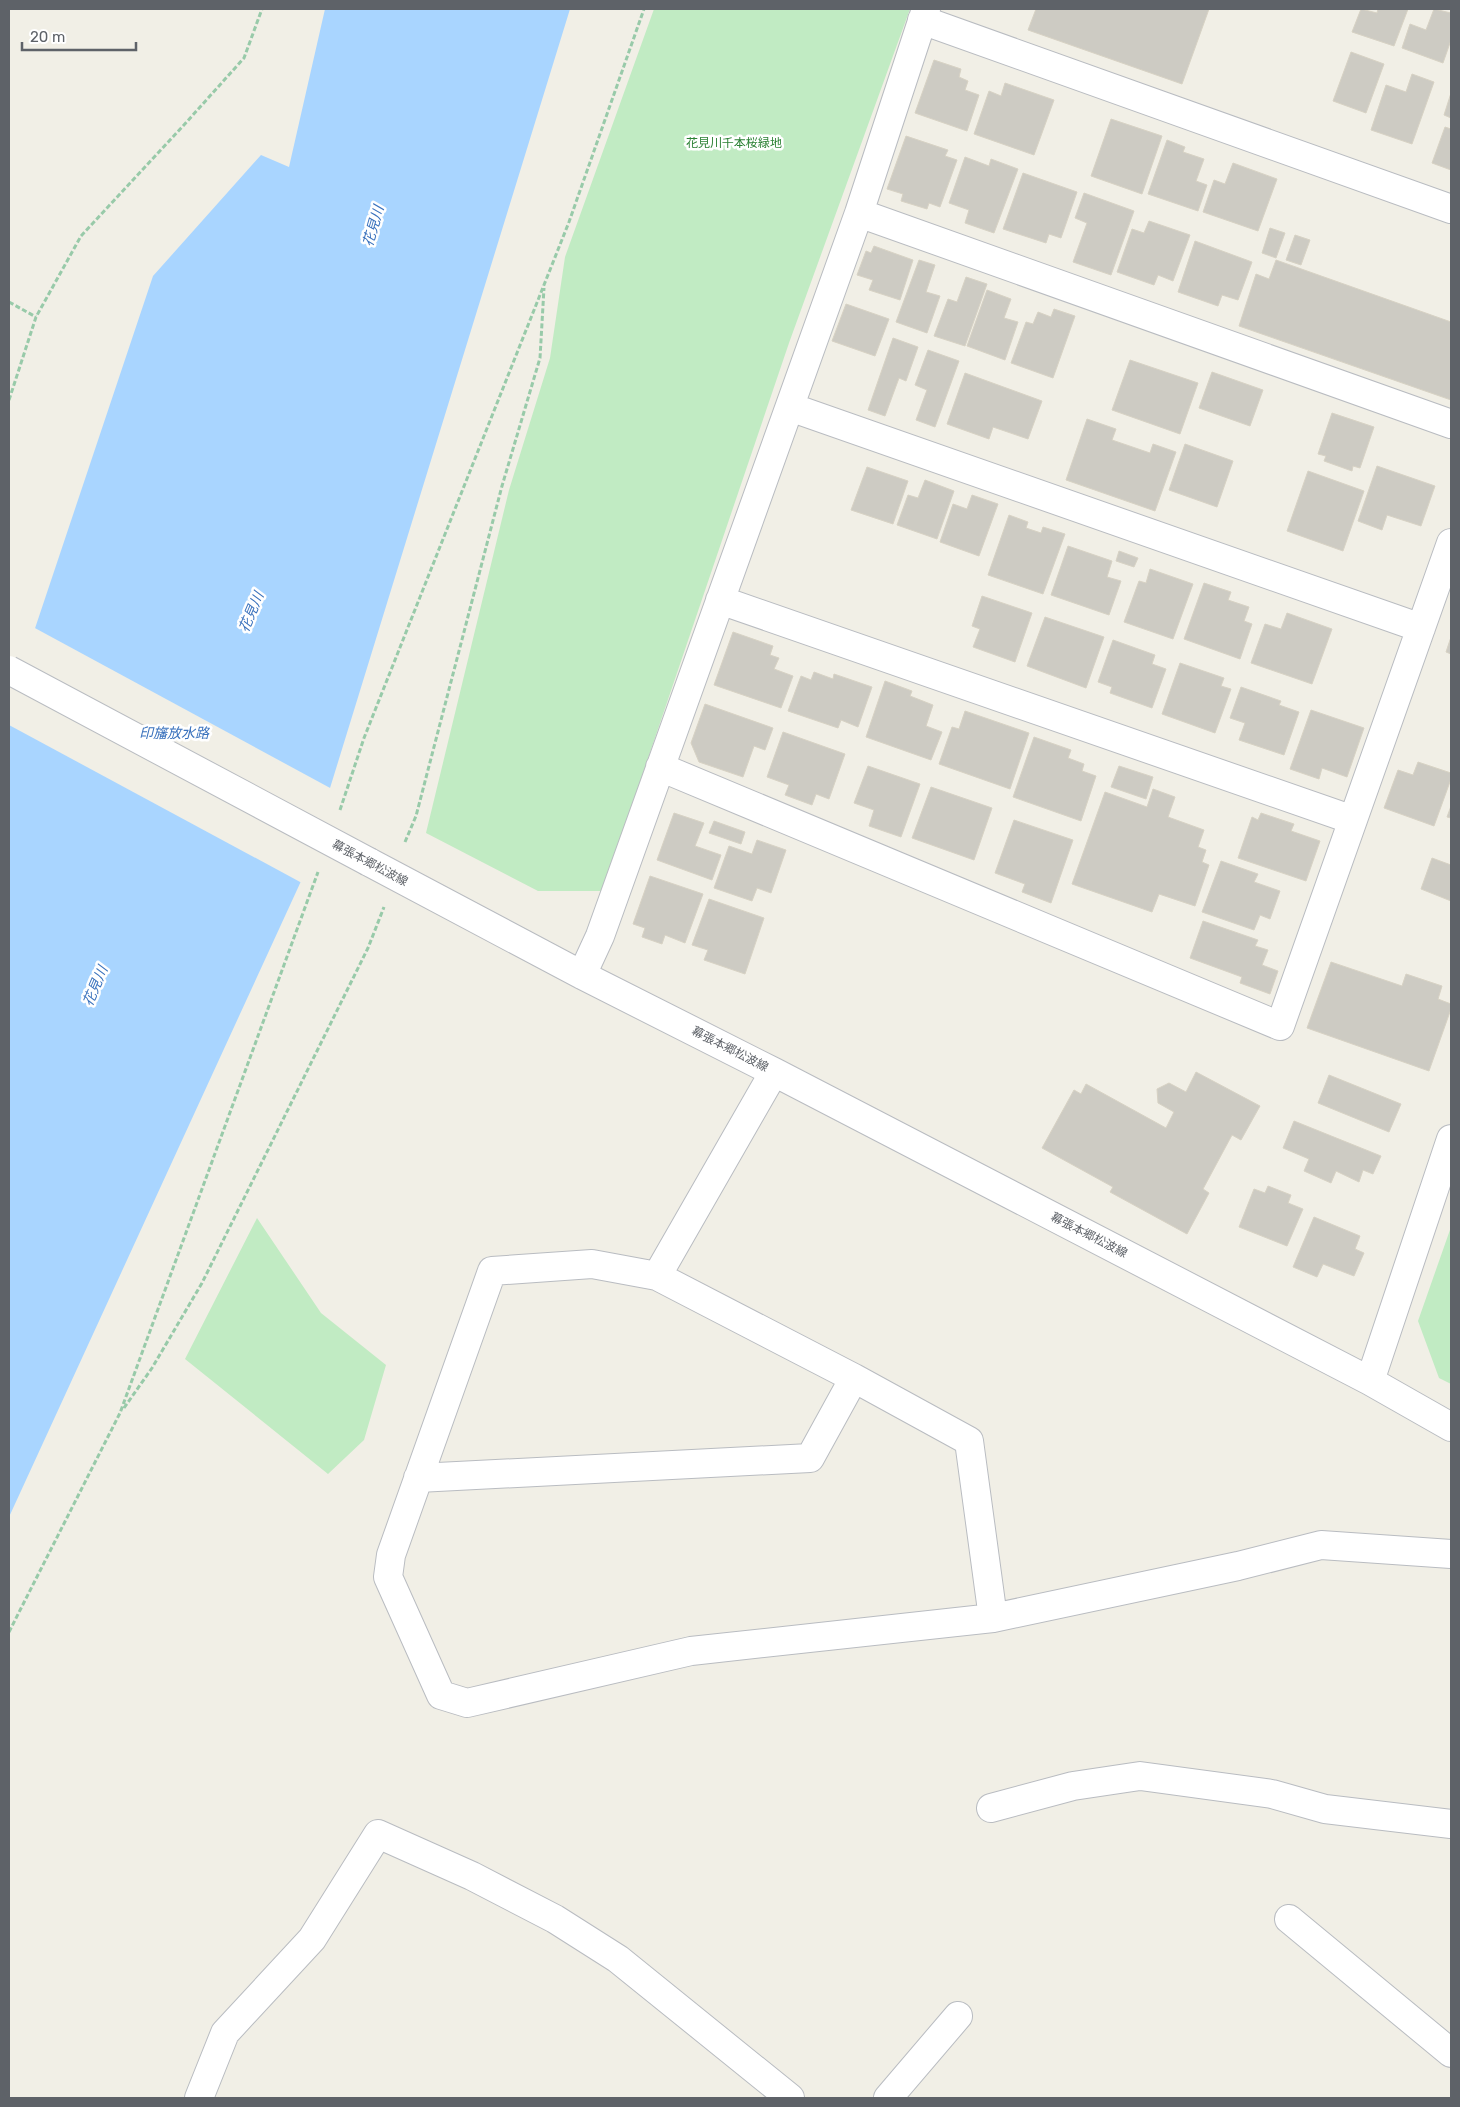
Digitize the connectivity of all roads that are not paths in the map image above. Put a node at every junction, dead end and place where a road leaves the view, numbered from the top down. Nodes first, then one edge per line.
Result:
1 (924, 14) edge
2 (1451, 209) edge
3 (859, 213) junction
4 (790, 407) junction
5 (1451, 424) edge
6 (1451, 543) edge
7 (720, 600) junction
8 (1421, 628) junction
9 (9, 670) edge
10 (660, 767) junction
11 (1353, 820) junction
12 (582, 975) junction
13 (774, 1072) junction
14 (1451, 1139) edge
15 (658, 1276) junction
16 (854, 1378) junction
17 (1370, 1381) junction
18 (1451, 1426) edge
19 (418, 1478) junction
20 (1451, 1554) edge
21 (993, 1618) junction
22 (991, 1808) dead end
23 (1451, 1824) edge
24 (1289, 1919) dead end
25 (958, 2016) dead end
26 (1451, 2054) edge
27 (199, 2098) edge
28 (790, 2098) edge
29 (888, 2098) edge

1 - 2 street
1 - 3 street
3 - 4 street
3 - 5 street
4 - 7 street
4 - 8 street
6 - 8 street
7 - 10 street
7 - 11 street
8 - 11 street
9 - 12 street, 幕張本郷松波線, bridge
10 - 11 street
10 - 12 street
12 - 13 street, 幕張本郷松波線
13 - 15 street
13 - 17 street, 幕張本郷松波線
14 - 17 street
15 - 16 street
15 - 19 street
16 - 19 street
16 - 21 street
17 - 18 street, 幕張本郷松波線
19 - 21 street
20 - 21 street
22 - 23 street
24 - 26 street
25 - 29 street
27 - 28 street

